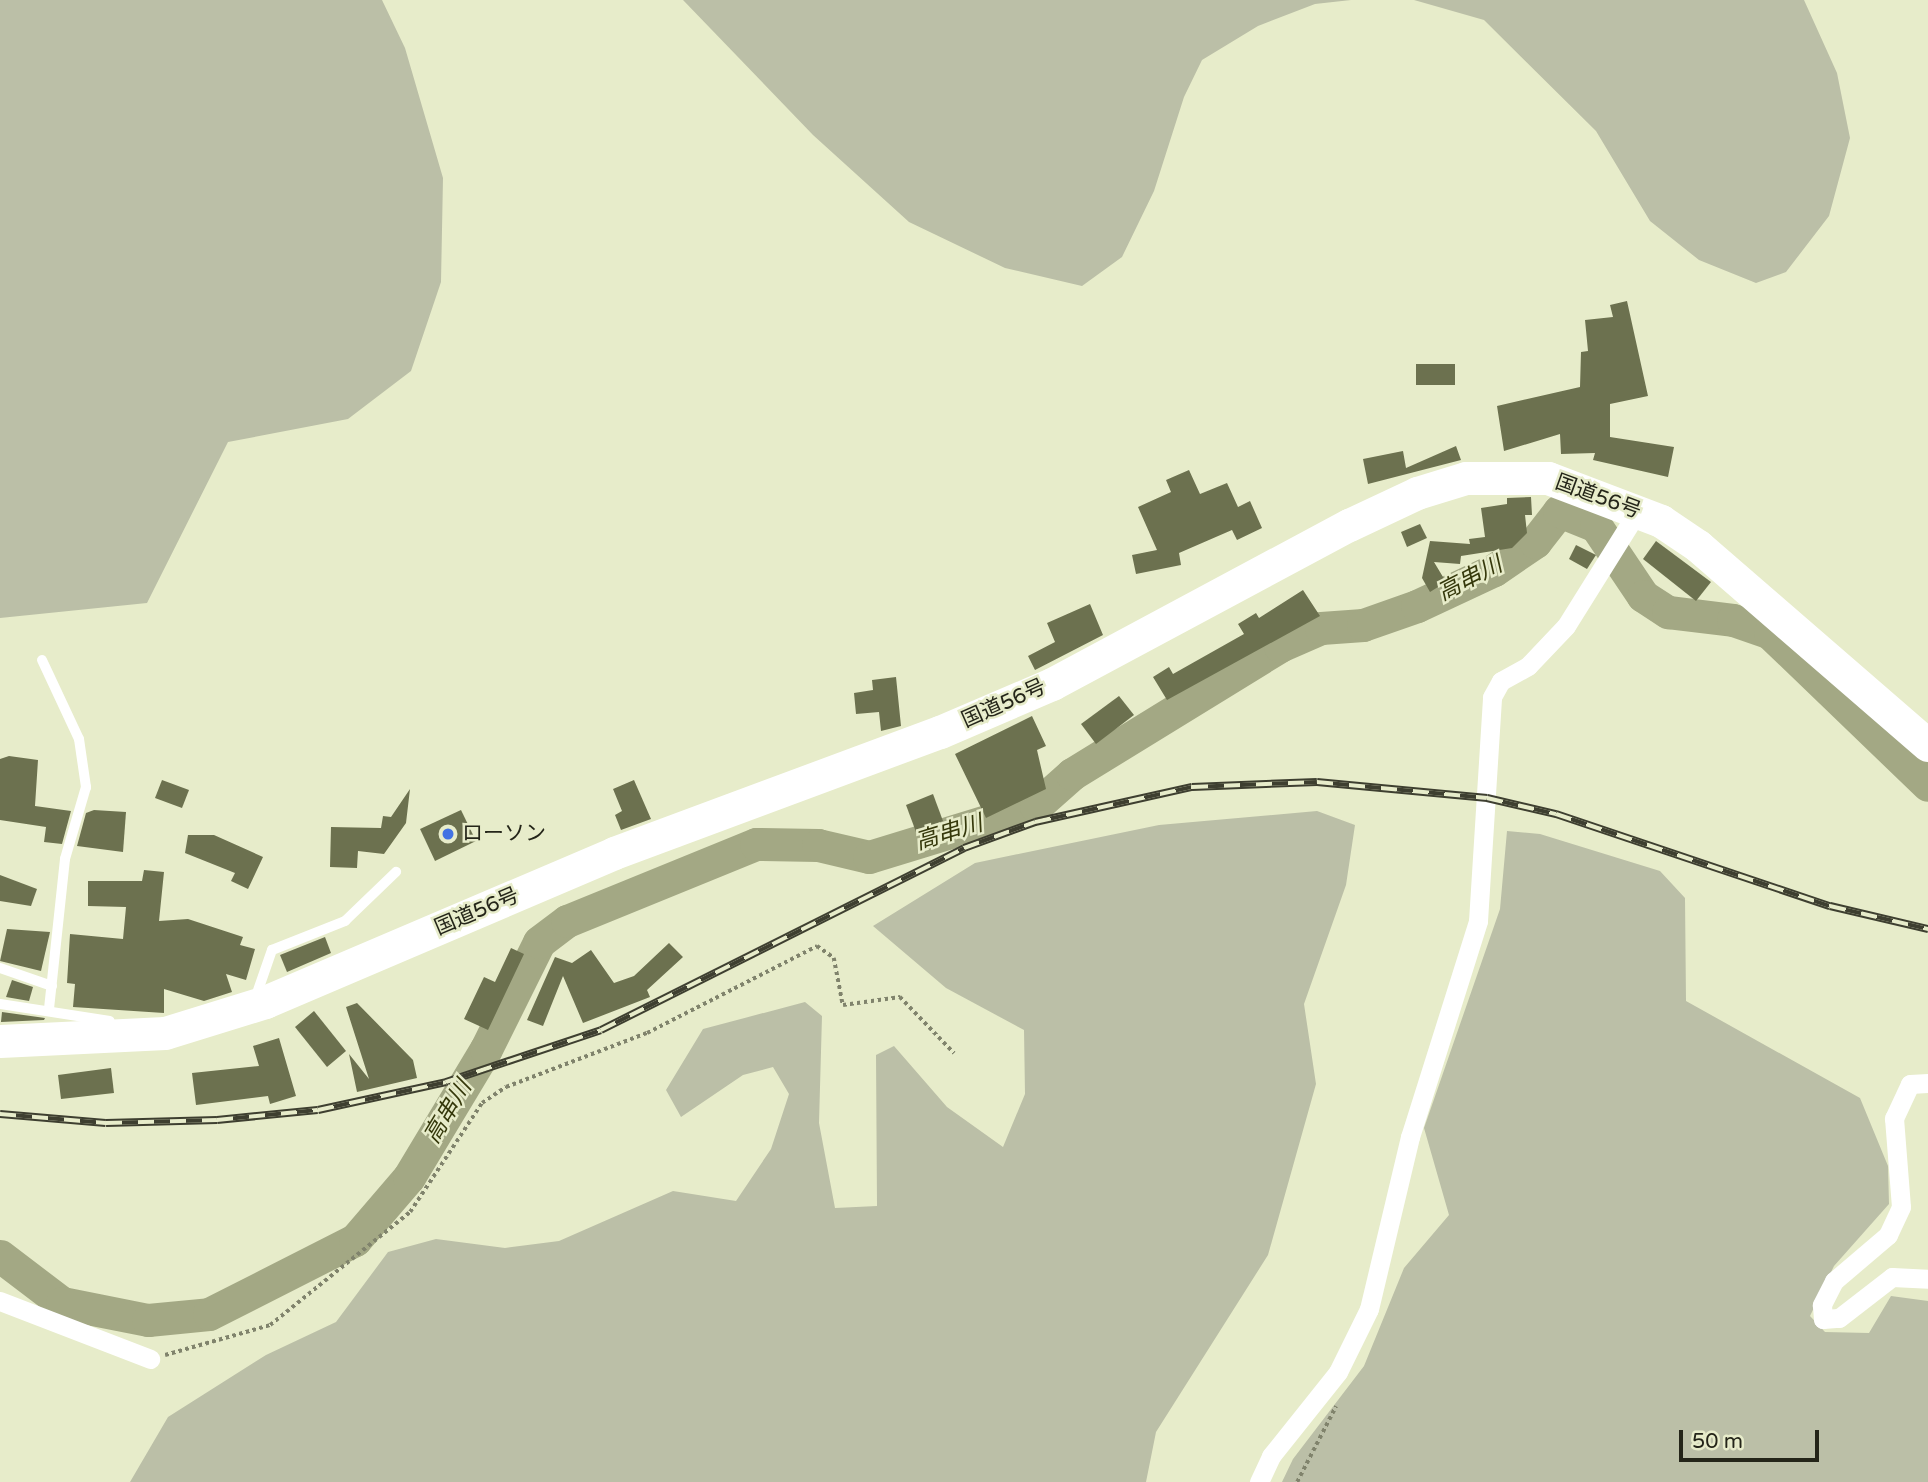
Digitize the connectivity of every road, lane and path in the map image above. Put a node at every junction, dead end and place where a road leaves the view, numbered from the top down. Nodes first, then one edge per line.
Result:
1 (1631, 522) junction
2 (42, 660) dead end
3 (1928, 746) edge
4 (396, 872) dead end
5 (0, 968) edge
6 (52, 986) junction
7 (0, 1004) edge
8 (254, 1006) junction
9 (49, 1009) junction
10 (165, 1033) junction
11 (0, 1041) edge
12 (954, 1053) dead end
13 (1928, 1083) edge
14 (1928, 1279) edge
15 (0, 1301) edge
16 (150, 1359) joint
17 (1338, 1373) junction
18 (1259, 1482) edge
19 (1297, 1482) edge

1 - 3 highway, 国道56号
1 - 8 highway, 国道56号
1 - 17 street
2 - 6 lane
4 - 8 lane
5 - 6 lane
6 - 9 lane
7 - 9 lane
8 - 10 highway, 国道56号
9 - 10 lane
10 - 11 highway, 国道56号
12 - 16 path
13 - 14 street
15 - 16 street
17 - 18 street
17 - 19 path

